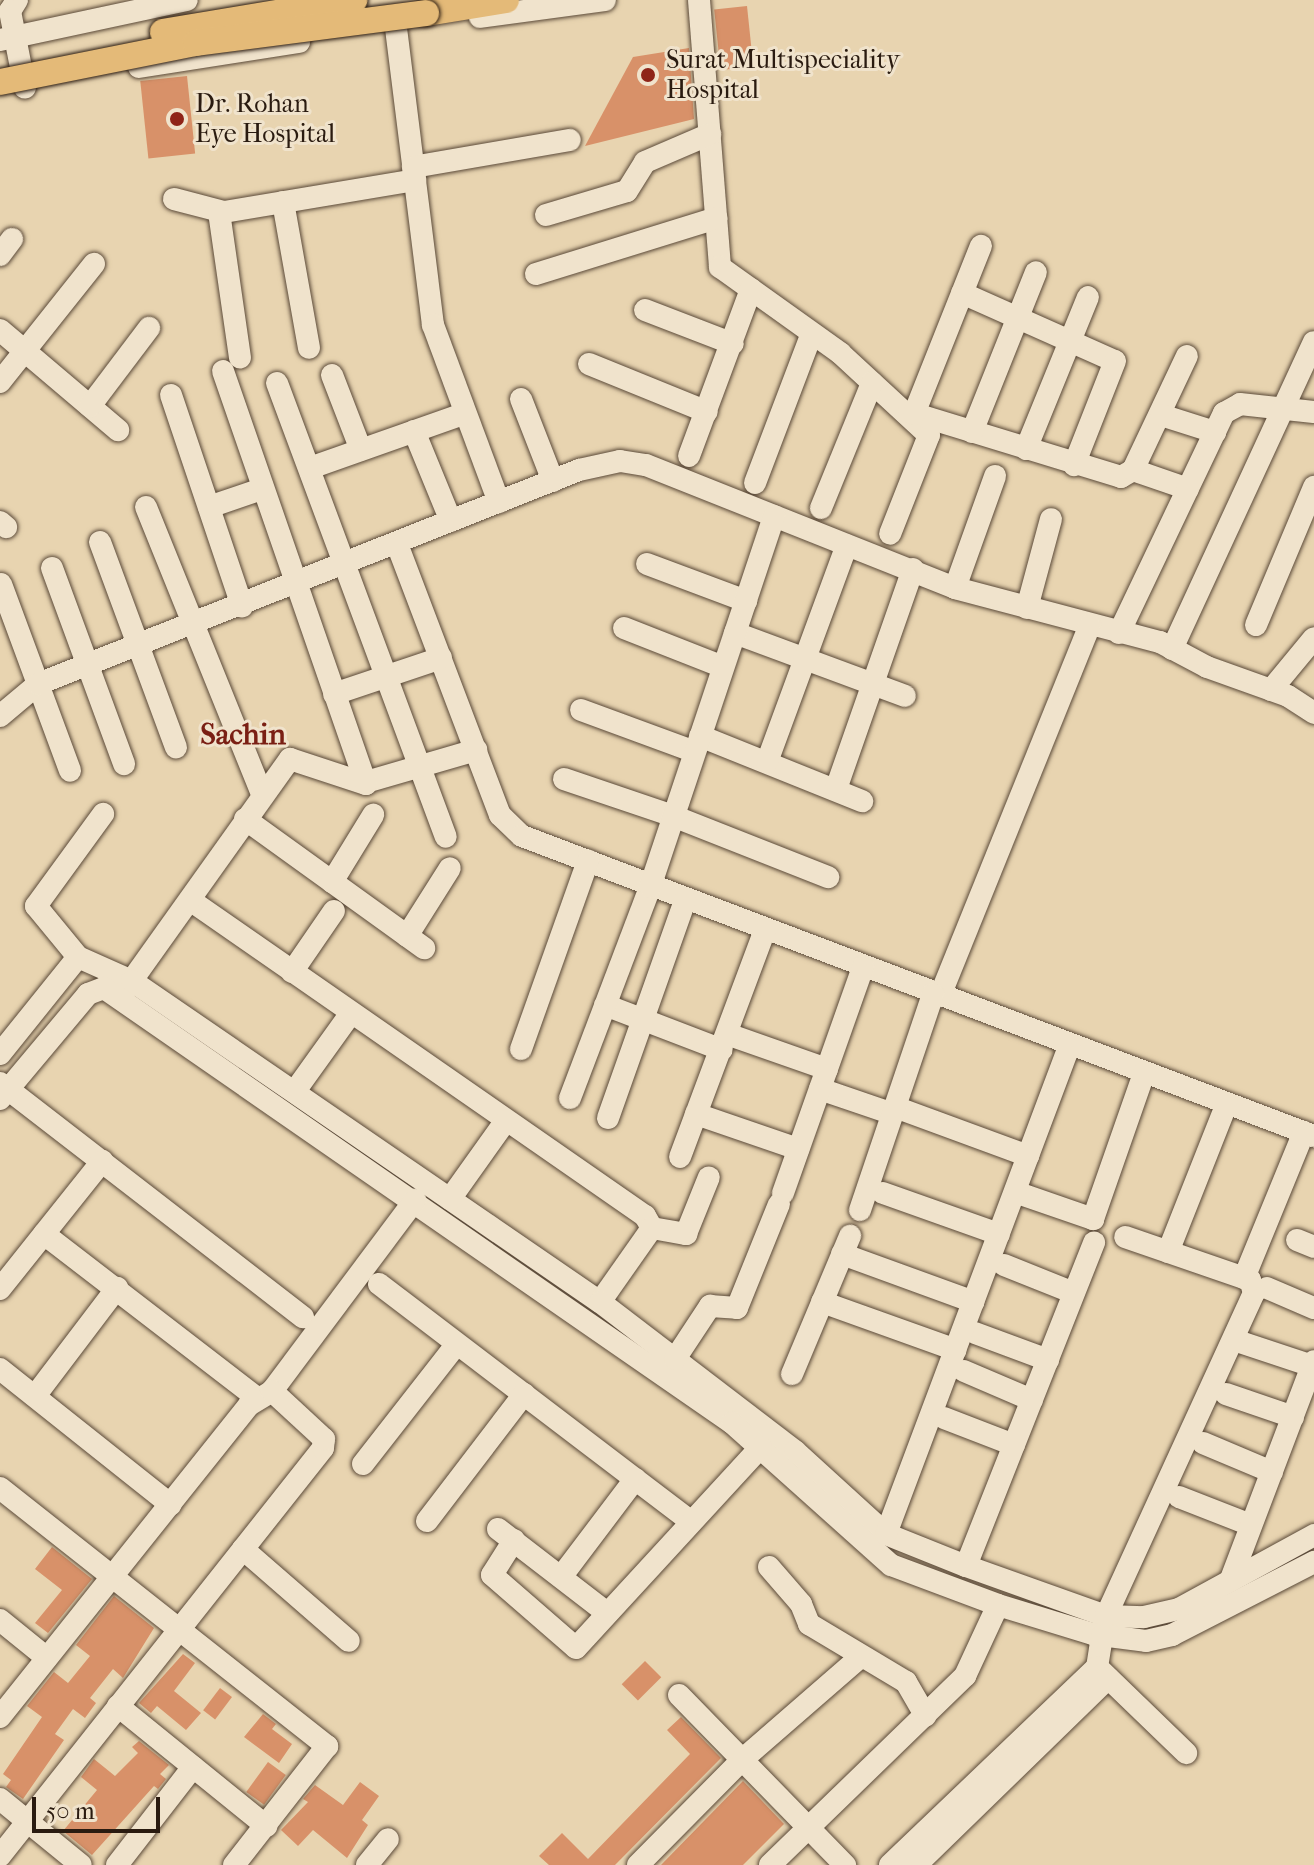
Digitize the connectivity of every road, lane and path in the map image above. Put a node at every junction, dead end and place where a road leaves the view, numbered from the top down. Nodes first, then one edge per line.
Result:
1 (17, 0) edge
2 (187, 0) edge
3 (354, 0) edge
4 (506, 0) edge
5 (605, 0) edge
6 (699, 0) edge
7 (164, 2) edge
8 (396, 28) junction
9 (8, 39) edge
10 (177, 60) junction
11 (0, 70) edge
12 (12, 85) edge
13 (0, 93) edge
14 (710, 134) junction
15 (570, 140) dead end
16 (414, 173) junction
17 (174, 199) dead end
18 (283, 202) junction
19 (219, 212) junction
20 (546, 215) dead end
21 (717, 218) junction
22 (981, 246) dead end
23 (94, 264) dead end
24 (1036, 272) dead end
25 (536, 274) dead end
26 (751, 289) junction
27 (962, 293) junction
28 (1088, 297) dead end
29 (645, 310) dead end
30 (1019, 316) junction
31 (149, 328) dead end
32 (0, 330) edge
33 (812, 333) junction
34 (1070, 338) junction
35 (1314, 342) edge
36 (733, 344) junction
37 (309, 348) dead end
38 (26, 351) junction
39 (1187, 356) dead end
40 (589, 364) dead end
41 (332, 375) dead end
42 (0, 382) edge
43 (277, 383) dead end
44 (872, 383) junction
45 (171, 395) dead end
46 (521, 399) dead end
47 (90, 406) junction
48 (1285, 406) junction
49 (908, 411) junction
50 (707, 412) junction
51 (1314, 412) edge
52 (463, 414) junction
53 (1161, 415) junction
54 (118, 430) dead end
55 (414, 431) junction
56 (972, 432) junction
57 (1215, 432) junction
58 (1026, 449) junction
59 (361, 450) junction
60 (689, 456) dead end
61 (1074, 465) junction
62 (310, 468) junction
63 (1133, 470) junction
64 (995, 476) dead end
65 (553, 481) junction
66 (755, 483) dead end
67 (1314, 487) edge
68 (262, 489) junction
69 (1188, 489) junction
70 (499, 502) junction
71 (146, 507) dead end
72 (209, 507) junction
73 (821, 508) dead end
74 (774, 516) junction
75 (1051, 519) dead end
76 (451, 521) junction
77 (890, 534) dead end
78 (100, 542) dead end
79 (397, 544) junction
80 (847, 545) junction
81 (647, 564) dead end
82 (345, 565) junction
83 (52, 568) dead end
84 (913, 569) junction
85 (1, 584) edge
86 (294, 585) junction
87 (955, 588) junction
88 (746, 601) junction
89 (242, 606) junction
90 (1027, 608) junction
91 (192, 625) junction
92 (1090, 625) junction
93 (1256, 625) dead end
94 (624, 628) dead end
95 (735, 633) junction
96 (1119, 633) junction
97 (1314, 638) edge
98 (141, 645) junction
99 (1172, 649) junction
100 (441, 658) junction
101 (805, 659) junction
102 (91, 664) junction
103 (723, 667) junction
104 (386, 675) junction
105 (872, 683) junction
106 (38, 684) junction
107 (1271, 690) junction
108 (334, 694) junction
109 (905, 696) dead end
110 (581, 710) dead end
111 (1314, 713) edge
112 (0, 716) edge
113 (698, 744) junction
114 (176, 747) dead end
115 (476, 750) junction
116 (767, 762) junction
117 (124, 764) dead end
118 (420, 765) junction
119 (70, 771) dead end
120 (564, 779) dead end
121 (366, 782) junction
122 (836, 789) junction
123 (262, 794) junction
124 (862, 801) dead end
125 (103, 814) dead end
126 (373, 815) dead end
127 (673, 816) junction
128 (245, 819) junction
129 (446, 837) dead end
130 (588, 861) junction
131 (450, 868) dead end
132 (828, 877) dead end
133 (332, 882) junction
134 (650, 887) junction
135 (190, 900) junction
136 (685, 900) junction
137 (334, 911) dead end
138 (765, 930) junction
139 (78, 957) junction
140 (863, 967) junction
141 (292, 972) junction
142 (126, 989) junction
143 (936, 995) junction
144 (605, 1005) junction
145 (351, 1013) junction
146 (642, 1019) junction
147 (724, 1042) junction
148 (1070, 1044) junction
149 (521, 1049) dead end
150 (0, 1054) edge
151 (0, 1063) edge
152 (1144, 1073) junction
153 (823, 1079) junction
154 (7, 1087) edge
155 (295, 1091) junction
156 (570, 1098) dead end
157 (1227, 1103) junction
158 (894, 1111) junction
159 (696, 1114) junction
160 (608, 1118) dead end
161 (505, 1122) junction
162 (1309, 1134) edge
163 (798, 1149) junction
164 (1028, 1156) junction
165 (680, 1157) dead end
166 (102, 1161) junction
167 (709, 1177) dead end
168 (1015, 1192) junction
169 (883, 1193) dead end
170 (450, 1199) junction
171 (415, 1200) junction
172 (860, 1210) dead end
173 (652, 1228) junction
174 (44, 1234) junction
175 (999, 1234) junction
176 (1125, 1237) dead end
177 (1094, 1242) dead end
178 (1168, 1252) junction
179 (1004, 1265) dead end
180 (1244, 1278) junction
181 (379, 1284) dead end
182 (117, 1288) junction
183 (1267, 1288) dead end
184 (0, 1289) edge
185 (1074, 1293) junction
186 (600, 1302) junction
187 (822, 1302) junction
188 (974, 1302) junction
189 (1314, 1308) edge
190 (303, 1317) dead end
191 (975, 1333) dead end
192 (1243, 1343) dead end
193 (456, 1345) junction
194 (675, 1359) junction
195 (960, 1360) junction
196 (1048, 1360) junction
197 (1313, 1364) edge
198 (0, 1369) edge
199 (792, 1374) dead end
200 (524, 1394) junction
201 (1226, 1394) dead end
202 (265, 1395) junction
203 (35, 1396) junction
204 (1032, 1400) junction
205 (1293, 1417) junction
206 (944, 1418) dead end
207 (1203, 1443) dead end
208 (1014, 1445) junction
209 (761, 1447) junction
210 (363, 1464) dead end
211 (803, 1472) junction
212 (1272, 1472) junction
213 (635, 1479) junction
214 (0, 1488) edge
215 (1179, 1497) dead end
216 (171, 1505) junction
217 (689, 1520) junction
218 (427, 1521) dead end
219 (1251, 1525) junction
220 (886, 1534) junction
221 (1314, 1535) edge
222 (243, 1549) junction
223 (1314, 1562) edge
224 (966, 1566) junction
225 (769, 1567) dead end
226 (112, 1577) junction
227 (561, 1577) junction
228 (1231, 1579) junction
229 (998, 1605) junction
230 (607, 1613) junction
231 (0, 1620) edge
232 (1104, 1626) junction
233 (179, 1628) junction
234 (349, 1641) dead end
235 (47, 1658) junction
236 (859, 1658) junction
237 (1102, 1673) junction
238 (679, 1695) dead end
239 (118, 1706) junction
240 (926, 1716) junction
241 (0, 1717) edge
242 (1186, 1753) dead end
243 (743, 1759) junction
244 (193, 1767) junction
245 (0, 1799) edge
246 (28, 1822) junction
247 (266, 1826) junction
248 (807, 1828) junction
249 (388, 1839) dead end
250 (0, 1856) edge
251 (81, 1865) edge
252 (117, 1865) edge
253 (234, 1865) edge
254 (367, 1865) edge
255 (638, 1865) edge
256 (770, 1865) edge
257 (845, 1865) edge
258 (890, 1865) edge
259 (916, 1865) edge

1 - 9 street
2 - 7 street
3 - 11 main road, bridge
4 - 12 main road, bridge
5 - 8 street
6 - 14 street
7 - 9 street
7 - 10 street
8 - 10 street
8 - 16 street
9 - 12 street
10 - 12 street
12 - 13 street
14 - 20 street
14 - 21 street
15 - 16 street
16 - 18 street
16 - 52 street
17 - 19 street
18 - 19 street
18 - 37 street
19 - 68 street
21 - 25 street
21 - 26 street
22 - 27 street
23 - 38 street
24 - 30 street
26 - 33 street
26 - 36 street
27 - 30 street
27 - 49 street
28 - 34 street
29 - 36 street
30 - 34 street
30 - 56 street
31 - 47 street
32 - 38 street
33 - 44 street
33 - 66 street
34 - 58 street
34 - 61 street
35 - 48 street
36 - 50 street
38 - 42 street
38 - 47 street
39 - 53 street
40 - 50 street
41 - 59 street
43 - 62 street
44 - 49 street
44 - 73 street
45 - 72 street
46 - 65 street
47 - 54 street
48 - 51 street
48 - 57 street
48 - 99 street
49 - 56 street
49 - 77 street
50 - 60 street
52 - 55 street
52 - 70 street
53 - 57 street
53 - 63 street
55 - 59 street
55 - 76 street
56 - 58 street
57 - 69 street
58 - 61 street
59 - 62 street
61 - 63 street
62 - 82 street
63 - 69 street
64 - 87 street
65 - 70 street
65 - 74 street
67 - 93 street
68 - 72 street
68 - 86 street
69 - 96 street
70 - 76 street
71 - 91 street
72 - 89 street
74 - 80 street
74 - 88 street
75 - 90 street
76 - 79 street
78 - 98 street
79 - 82 street
79 - 100 street
80 - 84 street
80 - 101 street
81 - 88 street
82 - 86 street
82 - 104 street
83 - 102 street
84 - 87 street
84 - 105 street
85 - 106 street
86 - 89 street
86 - 108 street
87 - 90 street
88 - 95 street
89 - 91 street
90 - 92 street
91 - 98 street
91 - 123 street
92 - 96 street
92 - 143 street
94 - 103 street
95 - 101 street
95 - 103 street
96 - 99 street
97 - 107 street
98 - 102 street
98 - 114 street
99 - 107 street
100 - 104 street
100 - 115 street
101 - 105 street
101 - 116 street
102 - 106 street
102 - 117 street
103 - 113 street
104 - 108 street
104 - 118 street
105 - 109 street
105 - 122 street
106 - 112 street
106 - 119 street
107 - 111 street
108 - 121 street
110 - 113 street
113 - 116 street
113 - 127 street
115 - 118 street
115 - 130 street
116 - 122 street
118 - 121 street
118 - 129 street
120 - 127 street
121 - 123 street
122 - 124 street
123 - 128 street
125 - 139 street
126 - 133 street
127 - 132 street
127 - 134 street
128 - 133 street
128 - 135 street
130 - 134 street
130 - 149 street
131 - 133 street
134 - 136 street
134 - 144 street
135 - 141 street
135 - 142 street
136 - 138 street
136 - 146 street
137 - 141 street
138 - 140 street
138 - 147 street
139 - 142 street
139 - 150 street
140 - 143 street
140 - 153 street
141 - 145 street
142 - 154 street
142 - 155 street
142 - 171 street
143 - 148 street
143 - 158 street
144 - 146 street
144 - 156 street
145 - 155 street
145 - 161 street
146 - 147 street
146 - 160 street
147 - 153 street
147 - 159 street
148 - 152 street
148 - 164 street
151 - 154 street
152 - 157 street
152 - 168 street
153 - 158 street
153 - 163 street
154 - 166 street
155 - 170 street
157 - 162 street
157 - 178 street
158 - 164 street
158 - 172 street
159 - 163 street
159 - 165 street
161 - 170 street
161 - 173 street
162 - 180 street
163 - 194 street
164 - 168 street
166 - 174 street
166 - 190 street
167 - 173 street
168 - 175 street
169 - 175 street
170 - 186 street
171 - 202 street
171 - 209 street
173 - 186 street
174 - 182 street
174 - 184 street
175 - 188 street
176 - 178 street
177 - 185 street
178 - 180 street
179 - 185 street
180 - 232 street
181 - 193 street
182 - 202 street
182 - 203 street
183 - 189 street
185 - 196 street
186 - 194 street
187 - 188 street
187 - 195 street
187 - 199 street
188 - 195 street
191 - 196 street
192 - 197 street
193 - 200 street
193 - 210 street
194 - 211 street
195 - 204 street
195 - 220 street
196 - 204 street
197 - 205 street
198 - 203 street
200 - 213 street
200 - 218 street
201 - 205 street
202 - 216 street
202 - 222 street
203 - 216 street
204 - 208 street
205 - 212 street
206 - 208 street
207 - 212 street
208 - 224 street
209 - 211 street
209 - 217 street
211 - 220 street
211 - 229 street
212 - 219 street
213 - 217 street
213 - 227 street
214 - 226 street
215 - 219 street
216 - 226 street
217 - 230 street
219 - 228 street
220 - 224 street
221 - 228 street
222 - 233 street
222 - 234 street
223 - 232 street
224 - 232 street
225 - 236 street
226 - 233 street
226 - 235 street
227 - 230 street
227 - 230 street
228 - 232 street
229 - 232 street
229 - 240 street
231 - 235 street
232 - 237 street
233 - 239 street
233 - 247 street
235 - 241 street
236 - 240 street
236 - 243 street
237 - 242 street
237 - 258 street
237 - 259 street
238 - 243 street
239 - 244 street
239 - 246 street
240 - 248 street
243 - 248 street
243 - 255 street
244 - 247 street
244 - 252 street
245 - 246 street
246 - 250 street
246 - 251 street
247 - 253 street
248 - 256 street
248 - 257 street
249 - 254 street

